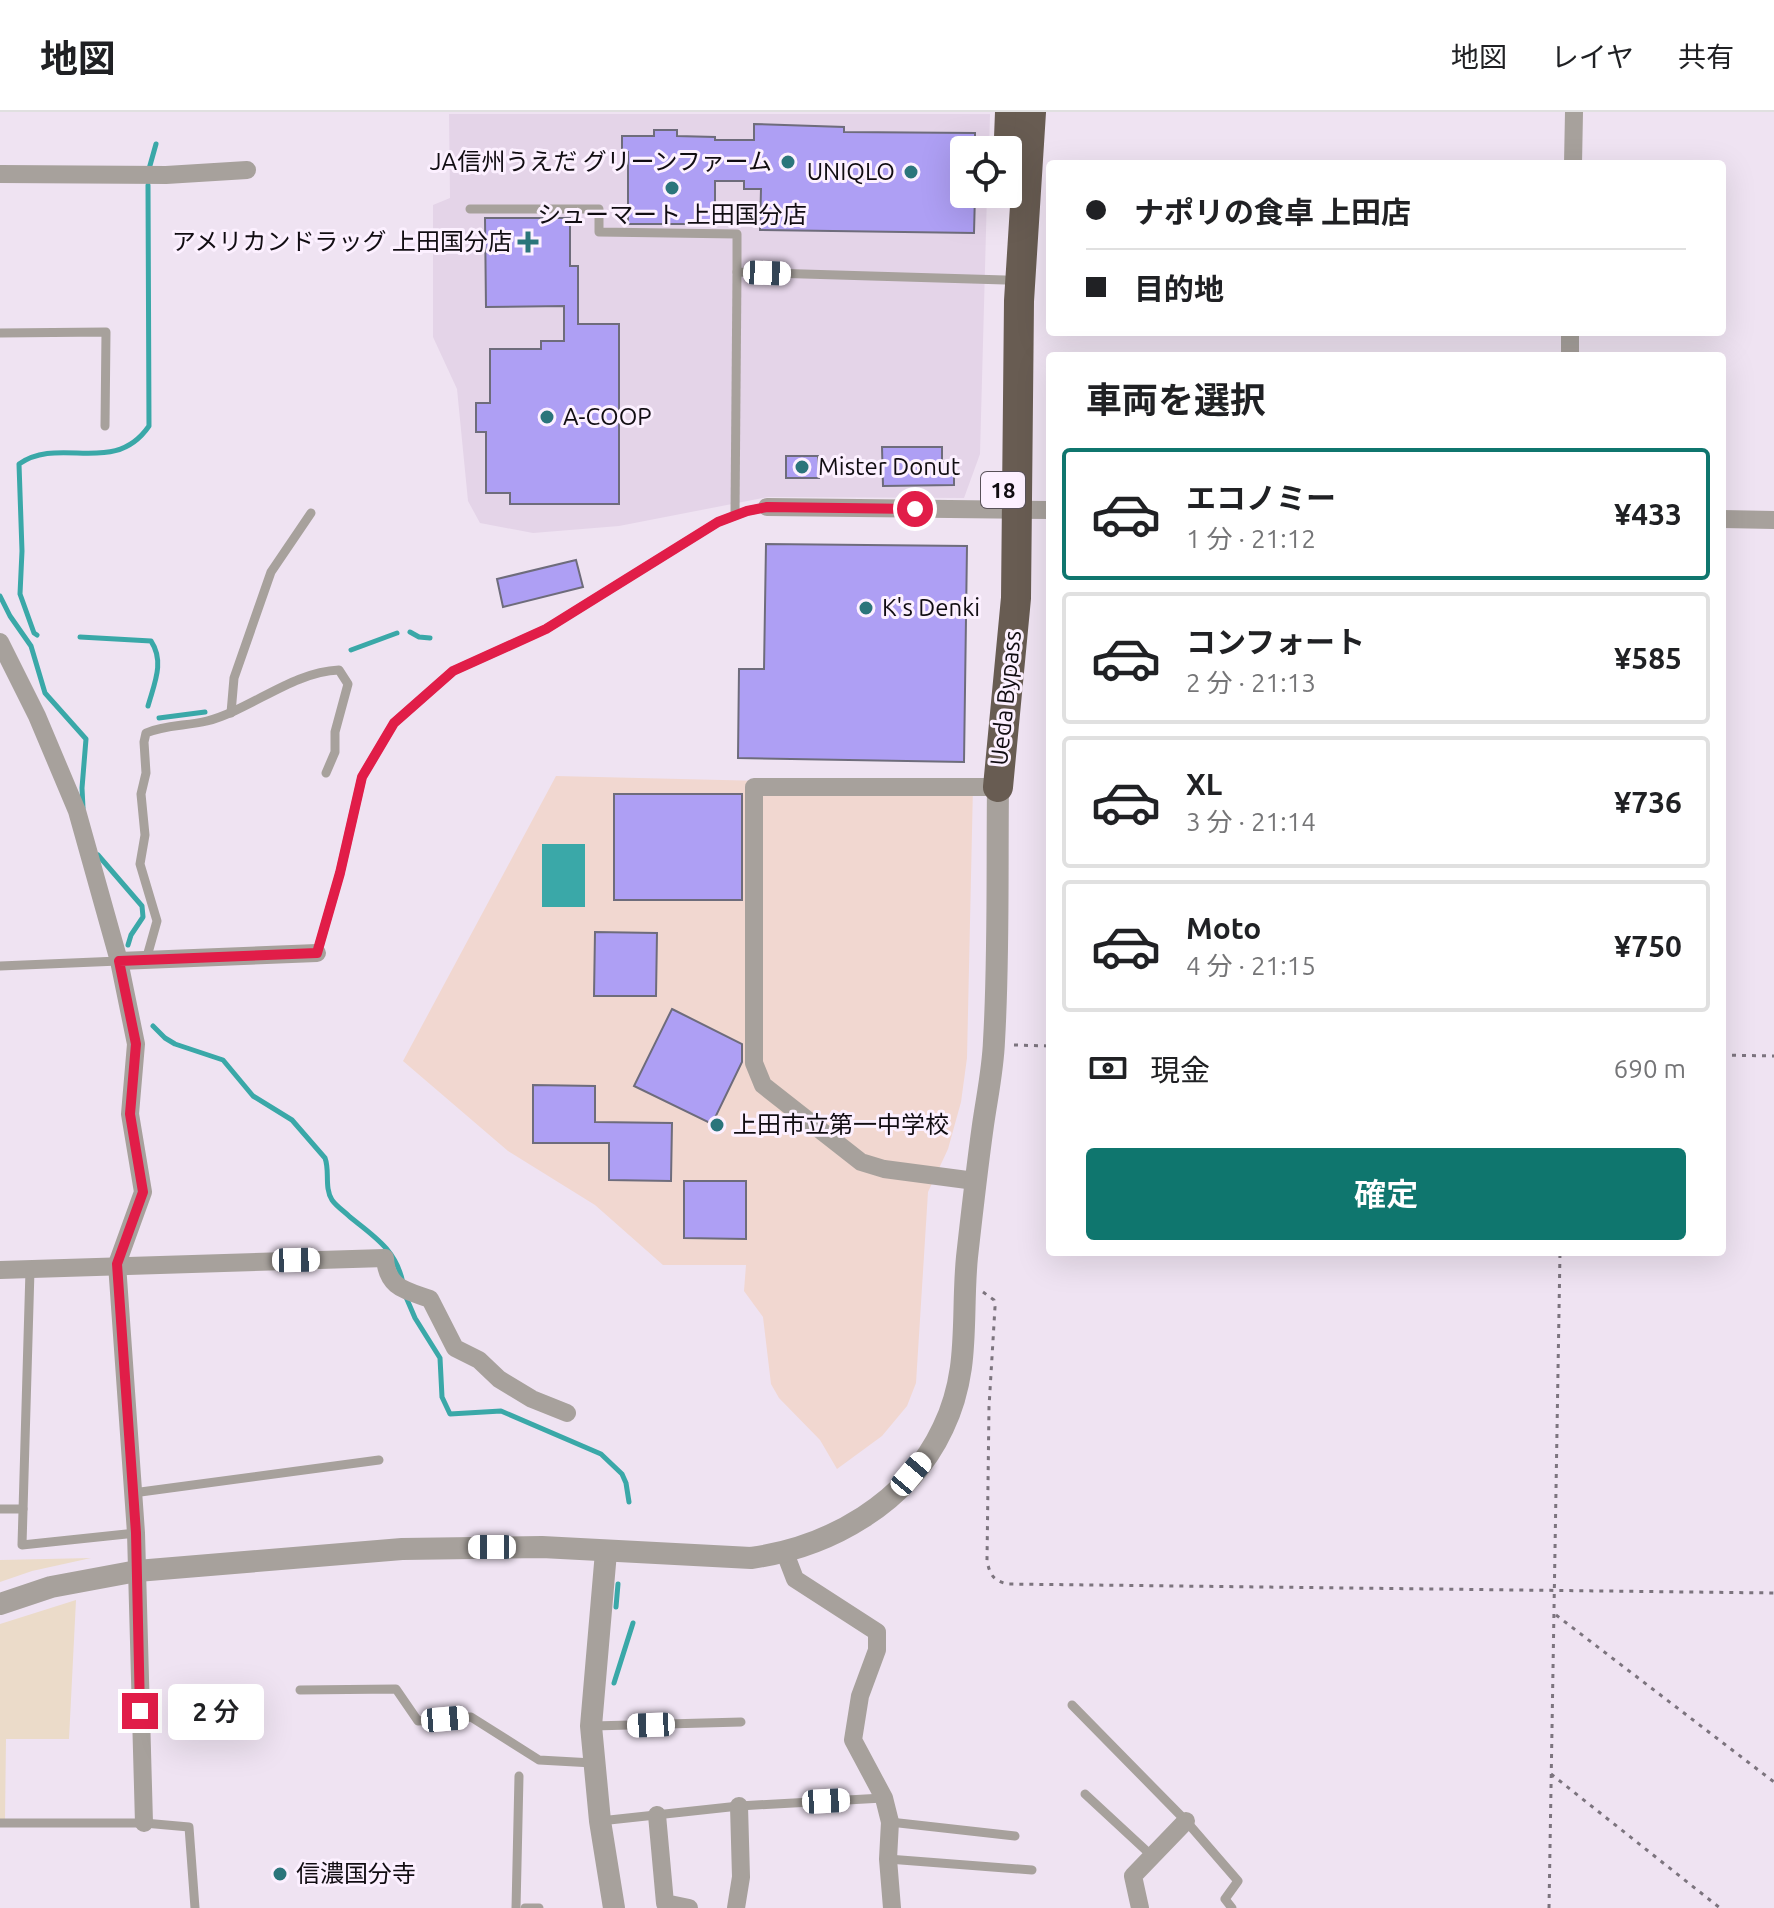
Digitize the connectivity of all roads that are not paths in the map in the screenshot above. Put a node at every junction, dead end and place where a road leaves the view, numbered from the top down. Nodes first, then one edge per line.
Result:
1 (1010, 112) edge
2 (1031, 112) edge
3 (1574, 112) edge
4 (1009, 136) edge
5 (1573, 160) edge
6 (247, 170) dead end
7 (0, 174) edge
8 (1008, 208) edge
9 (470, 209) dead end
10 (737, 272) junction
11 (1005, 280) junction
12 (0, 333) edge
13 (105, 426) dead end
14 (767, 507) joint
15 (1010, 510) junction
16 (1046, 510) edge
17 (311, 513) dead end
18 (735, 515) junction
19 (1726, 519) edge
20 (1774, 520) edge
21 (0, 642) edge
22 (231, 713) junction
23 (326, 773) dead end
24 (998, 787) junction
25 (317, 953) joint
26 (146, 960) junction
27 (119, 961) junction
28 (0, 966) edge
29 (975, 1181) junction
30 (117, 1264) junction
31 (0, 1270) edge
32 (30, 1270) junction
33 (567, 1413) dead end
34 (379, 1460) dead end
35 (133, 1493) junction
36 (0, 1509) edge
37 (23, 1509) junction
38 (136, 1533) junction
39 (606, 1552) junction
40 (785, 1553) junction
41 (137, 1571) junction
42 (0, 1604) edge
43 (300, 1690) dead end
44 (1072, 1705) dead end
45 (741, 1722) dead end
46 (591, 1726) junction
47 (593, 1763) junction
48 (519, 1776) dead end
49 (1085, 1794) dead end
50 (884, 1798) junction
51 (739, 1806) junction
52 (657, 1815) junction
53 (600, 1821) junction
54 (1186, 1821) junction
55 (890, 1822) junction
56 (0, 1823) edge
57 (144, 1823) junction
58 (1015, 1836) dead end
59 (1152, 1856) junction
60 (888, 1859) junction
61 (1032, 1870) dead end
62 (195, 1908) edge
63 (516, 1908) edge
64 (525, 1908) edge
65 (539, 1908) edge
66 (614, 1908) edge
67 (689, 1908) edge
68 (736, 1908) edge
69 (892, 1908) edge
70 (1140, 1908) edge
71 (1232, 1908) edge

1 - 4 highway
2 - 15 highway, Ueda Bypass / 18
3 - 5 street
6 - 7 street
8 - 11 highway, Ueda Bypass / 18
9 - 10 lane
10 - 11 lane
10 - 18 lane
11 - 15 highway, Ueda Bypass / 18
12 - 13 lane
14 - 15 street
14 - 18 lane
15 - 16 street
15 - 24 highway, Ueda Bypass / 18
17 - 22 lane
18 - 25 lane
19 - 20 street
21 - 27 street
22 - 23 lane
22 - 26 lane
24 - 29 street
24 - 29 street
25 - 26 street
26 - 27 street
27 - 28 lane
27 - 30 street
29 - 40 street
30 - 32 street
30 - 33 street
30 - 35 street
31 - 32 street
32 - 37 lane
34 - 35 lane
35 - 38 street
36 - 37 lane
37 - 38 lane
38 - 41 street
39 - 40 street
39 - 41 street
39 - 46 street
40 - 50 street
41 - 42 street
41 - 57 street
43 - 47 lane
44 - 54 lane
45 - 46 lane
46 - 47 street
47 - 53 street
48 - 63 lane
49 - 59 lane
50 - 51 lane
50 - 55 street
51 - 52 lane
51 - 68 street
52 - 53 lane
52 - 67 street
53 - 66 street
54 - 59 street
54 - 71 lane
55 - 58 lane
55 - 60 street
56 - 57 lane
57 - 62 lane
59 - 70 street
60 - 61 lane
60 - 69 street
64 - 65 lane

